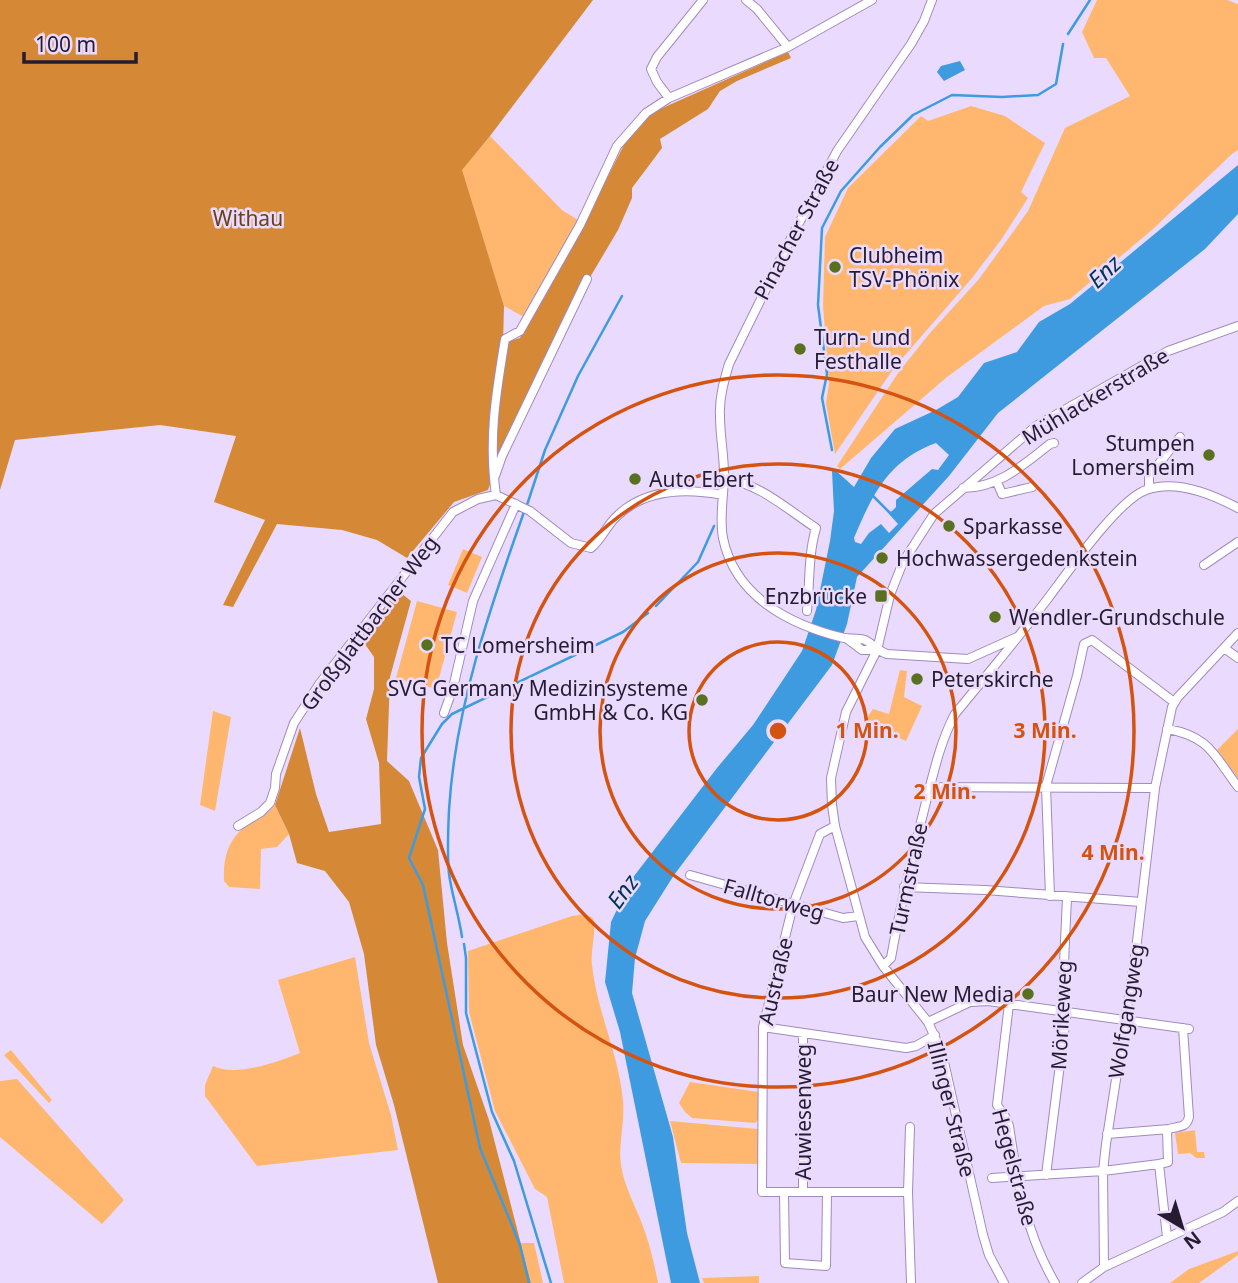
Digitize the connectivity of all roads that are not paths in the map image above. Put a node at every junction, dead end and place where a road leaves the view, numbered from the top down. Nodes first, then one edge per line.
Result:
1 (703, 0) edge
2 (746, 0) edge
3 (872, 0) edge
4 (932, 0) edge
5 (758, 4) edge
6 (788, 47) junction
7 (669, 98) junction
8 (587, 279) dead end
9 (1238, 326) edge
10 (1180, 438) dead end
11 (1054, 443) dead end
12 (724, 479) junction
13 (494, 481) junction
14 (997, 482) junction
15 (1031, 487) dead end
16 (963, 488) junction
17 (1149, 489) junction
18 (496, 495) junction
19 (723, 495) junction
20 (518, 505) junction
21 (1238, 508) edge
22 (1238, 542) edge
23 (909, 550) joint
24 (1204, 565) dead end
25 (807, 611) dead end
26 (1238, 633) edge
27 (1017, 637) junction
28 (1224, 648) junction
29 (877, 650) junction
30 (1238, 658) edge
31 (1174, 702) junction
32 (444, 713) dead end
33 (1167, 729) junction
34 (1046, 786) junction
35 (1238, 787) edge
36 (929, 788) junction
37 (1155, 788) junction
38 (238, 826) dead end
39 (835, 826) junction
40 (690, 876) dead end
41 (904, 887) junction
42 (1050, 896) junction
43 (1067, 898) junction
44 (1141, 902) junction
45 (793, 905) junction
46 (859, 916) junction
47 (883, 966) junction
48 (1009, 1004) junction
49 (1064, 1011) junction
50 (1125, 1020) junction
51 (928, 1022) junction
52 (763, 1027) junction
53 (803, 1032) junction
54 (935, 1035) junction
55 (910, 1127) dead end
56 (1169, 1129) junction
57 (1107, 1134) junction
58 (1159, 1164) junction
59 (1102, 1171) junction
60 (1046, 1175) junction
61 (1016, 1177) junction
62 (992, 1178) dead end
63 (784, 1192) junction
64 (803, 1192) junction
65 (827, 1192) junction
66 (908, 1192) junction
67 (1238, 1201) edge
68 (1167, 1237) junction
69 (1104, 1267) junction
70 (911, 1283) edge
71 (1004, 1283) edge
72 (1055, 1283) edge
73 (1082, 1283) edge

1 - 7 street
2 - 5 street
3 - 6 street
4 - 12 street, Pinacher Straße
5 - 6 street
6 - 7 street
7 - 13 street
8 - 13 street
9 - 16 street, Mühlackerstraße
10 - 17 street, Turmstraße
11 - 14 street
12 - 19 street, Pinacher Straße
12 - 25 street
13 - 18 street
14 - 15 street
14 - 16 street
16 - 23 street, Mühlackerstraße
17 - 21 street
17 - 27 street, Turmstraße
18 - 20 street
18 - 38 street, Großglattbacher Weg
19 - 20 street
19 - 29 street, Pinacher Straße
20 - 32 street
22 - 24 street
23 - 29 street, Illinger Straße
26 - 28 street, Wolfgangweg
27 - 29 street, Pinacher Straße
27 - 36 street, Turmstraße
28 - 30 street
28 - 31 street, Wolfgangweg
29 - 39 street, Illinger Straße
31 - 33 street, Wolfgangweg
31 - 34 street
33 - 35 street
33 - 37 street, Wolfgangweg
34 - 36 street
34 - 37 street
34 - 42 street
36 - 41 street, Turmstraße
37 - 44 street, Wolfgangweg
39 - 45 street, Austraße
39 - 46 street, Illinger Straße
40 - 45 street, Falltorweg
41 - 42 street
41 - 47 street, Turmstraße
42 - 43 street
43 - 44 street
43 - 49 street, Mörikeweg
44 - 50 street, Wolfgangweg
45 - 46 street, Falltorweg
45 - 52 street, Austraße
46 - 47 street, Illinger Straße
47 - 51 street, Illinger Straße
48 - 49 street
48 - 51 street
48 - 61 street, Hegelstraße
49 - 50 street
49 - 60 street, Mörikeweg
50 - 56 street
50 - 57 street, Wolfgangweg
51 - 54 street, Illinger Straße
52 - 53 street
52 - 63 street, Austraße
53 - 54 street
53 - 64 street, Auwiesenweg
54 - 71 street, Illinger Straße
55 - 66 street
56 - 57 street
56 - 58 street
57 - 59 street, Wolfgangweg
58 - 59 street
58 - 68 street
59 - 60 street
59 - 69 street, Wolfgangweg
60 - 61 street
61 - 62 street
61 - 72 street, Hegelstraße
63 - 64 street
63 - 65 street
64 - 65 street
65 - 66 street
66 - 70 street
67 - 68 street
68 - 69 street
69 - 73 street

